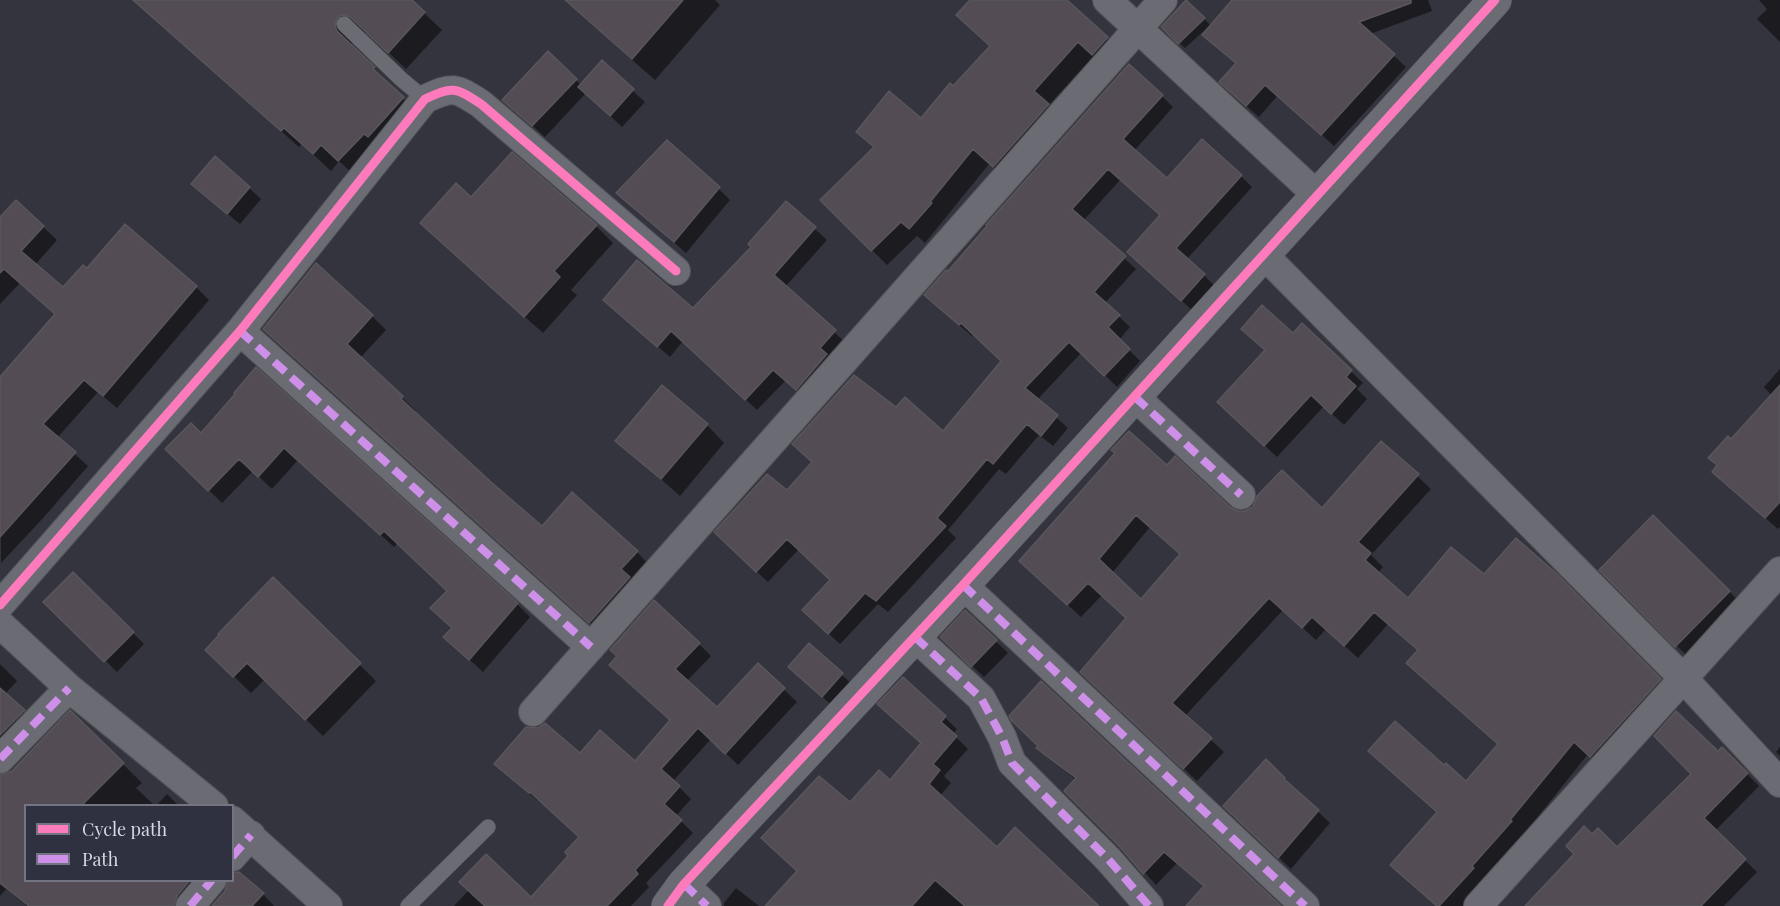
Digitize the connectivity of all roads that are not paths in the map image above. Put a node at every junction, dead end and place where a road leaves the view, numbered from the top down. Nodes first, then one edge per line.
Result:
1 (1107, 0) edge
2 (1163, 0) edge
3 (1495, 0) edge
4 (344, 24) dead end
5 (1139, 28) junction
6 (425, 99) junction
7 (1318, 196) junction
8 (1264, 255) junction
9 (676, 271) dead end
10 (240, 330) junction
11 (1135, 397) junction
12 (1241, 495) dead end
13 (1780, 571) edge
14 (963, 585) junction
15 (0, 605) edge
16 (0, 624) edge
17 (915, 637) junction
18 (591, 647) junction
19 (1683, 678) junction
20 (69, 688) junction
21 (533, 712) dead end
22 (0, 759) edge
23 (1780, 783) edge
24 (212, 804) edge
25 (488, 827) dead end
26 (242, 828) edge
27 (234, 851) edge
28 (210, 882) edge
29 (687, 899) edge
30 (190, 906) edge
31 (328, 906) edge
32 (408, 906) edge
33 (1149, 906) edge
34 (1305, 906) edge
35 (1478, 906) edge

1 - 5 street
2 - 5 street
3 - 7 street
4 - 6 lane
5 - 7 street
5 - 18 street
6 - 9 street
6 - 10 street
7 - 8 street
8 - 11 street
8 - 19 street
10 - 15 street
10 - 18 street
11 - 12 street
11 - 14 street
13 - 19 street
14 - 17 street
14 - 34 street
16 - 20 street
17 - 29 street
17 - 33 street
18 - 21 street
19 - 23 street
19 - 35 street
20 - 22 street
20 - 24 street
25 - 32 lane
26 - 27 street
26 - 31 street
28 - 30 street

